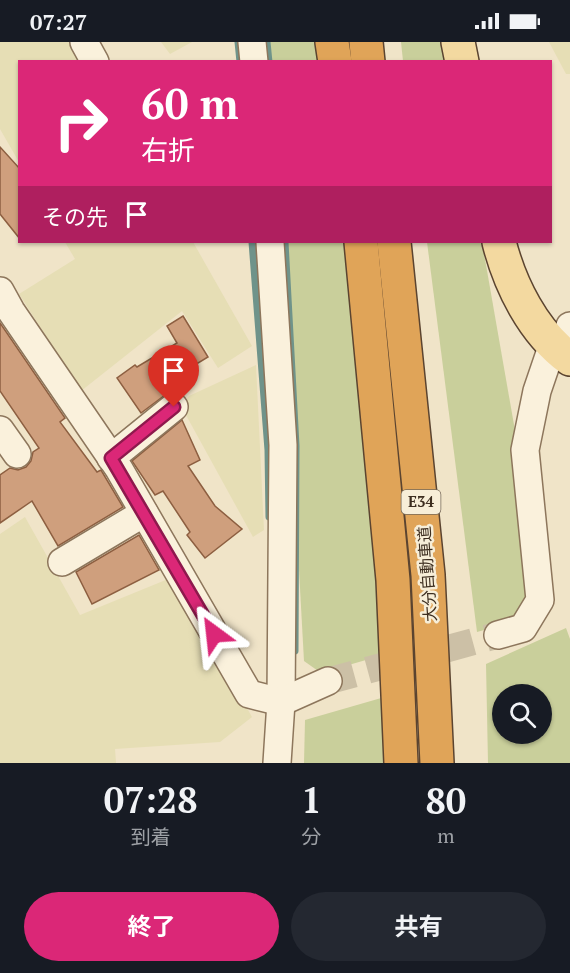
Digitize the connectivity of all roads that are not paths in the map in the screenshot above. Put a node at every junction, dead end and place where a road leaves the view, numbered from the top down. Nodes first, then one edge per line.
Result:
1 (84, 42) edge
2 (252, 42) edge
3 (332, 42) edge
4 (366, 42) edge
5 (458, 42) edge
6 (94, 60) edge
7 (254, 60) edge
8 (335, 60) edge
9 (369, 60) edge
10 (462, 60) edge
11 (270, 243) edge
12 (361, 243) edge
13 (394, 243) edge
14 (499, 243) edge
15 (4, 307) edge
16 (565, 346) edge
17 (174, 407) dead end
18 (0, 430) edge
19 (17, 454) dead end
20 (111, 458) junction
21 (144, 513) junction
22 (62, 561) dead end
23 (498, 635) tunnel mouth
24 (328, 681) tunnel mouth
25 (281, 702) junction
26 (277, 763) edge
27 (401, 763) edge
28 (437, 763) edge

1 - 6 street
2 - 7 street
3 - 8 highway
4 - 9 highway
5 - 10 main road
11 - 25 street
12 - 27 highway, 大分自動車道 / E34
13 - 28 highway, 大分自動車道 / E34
14 - 16 main road
15 - 20 street
16 - 23 street
17 - 20 street
18 - 19 street
20 - 21 street
21 - 22 street
21 - 25 street
24 - 25 street
25 - 26 street

